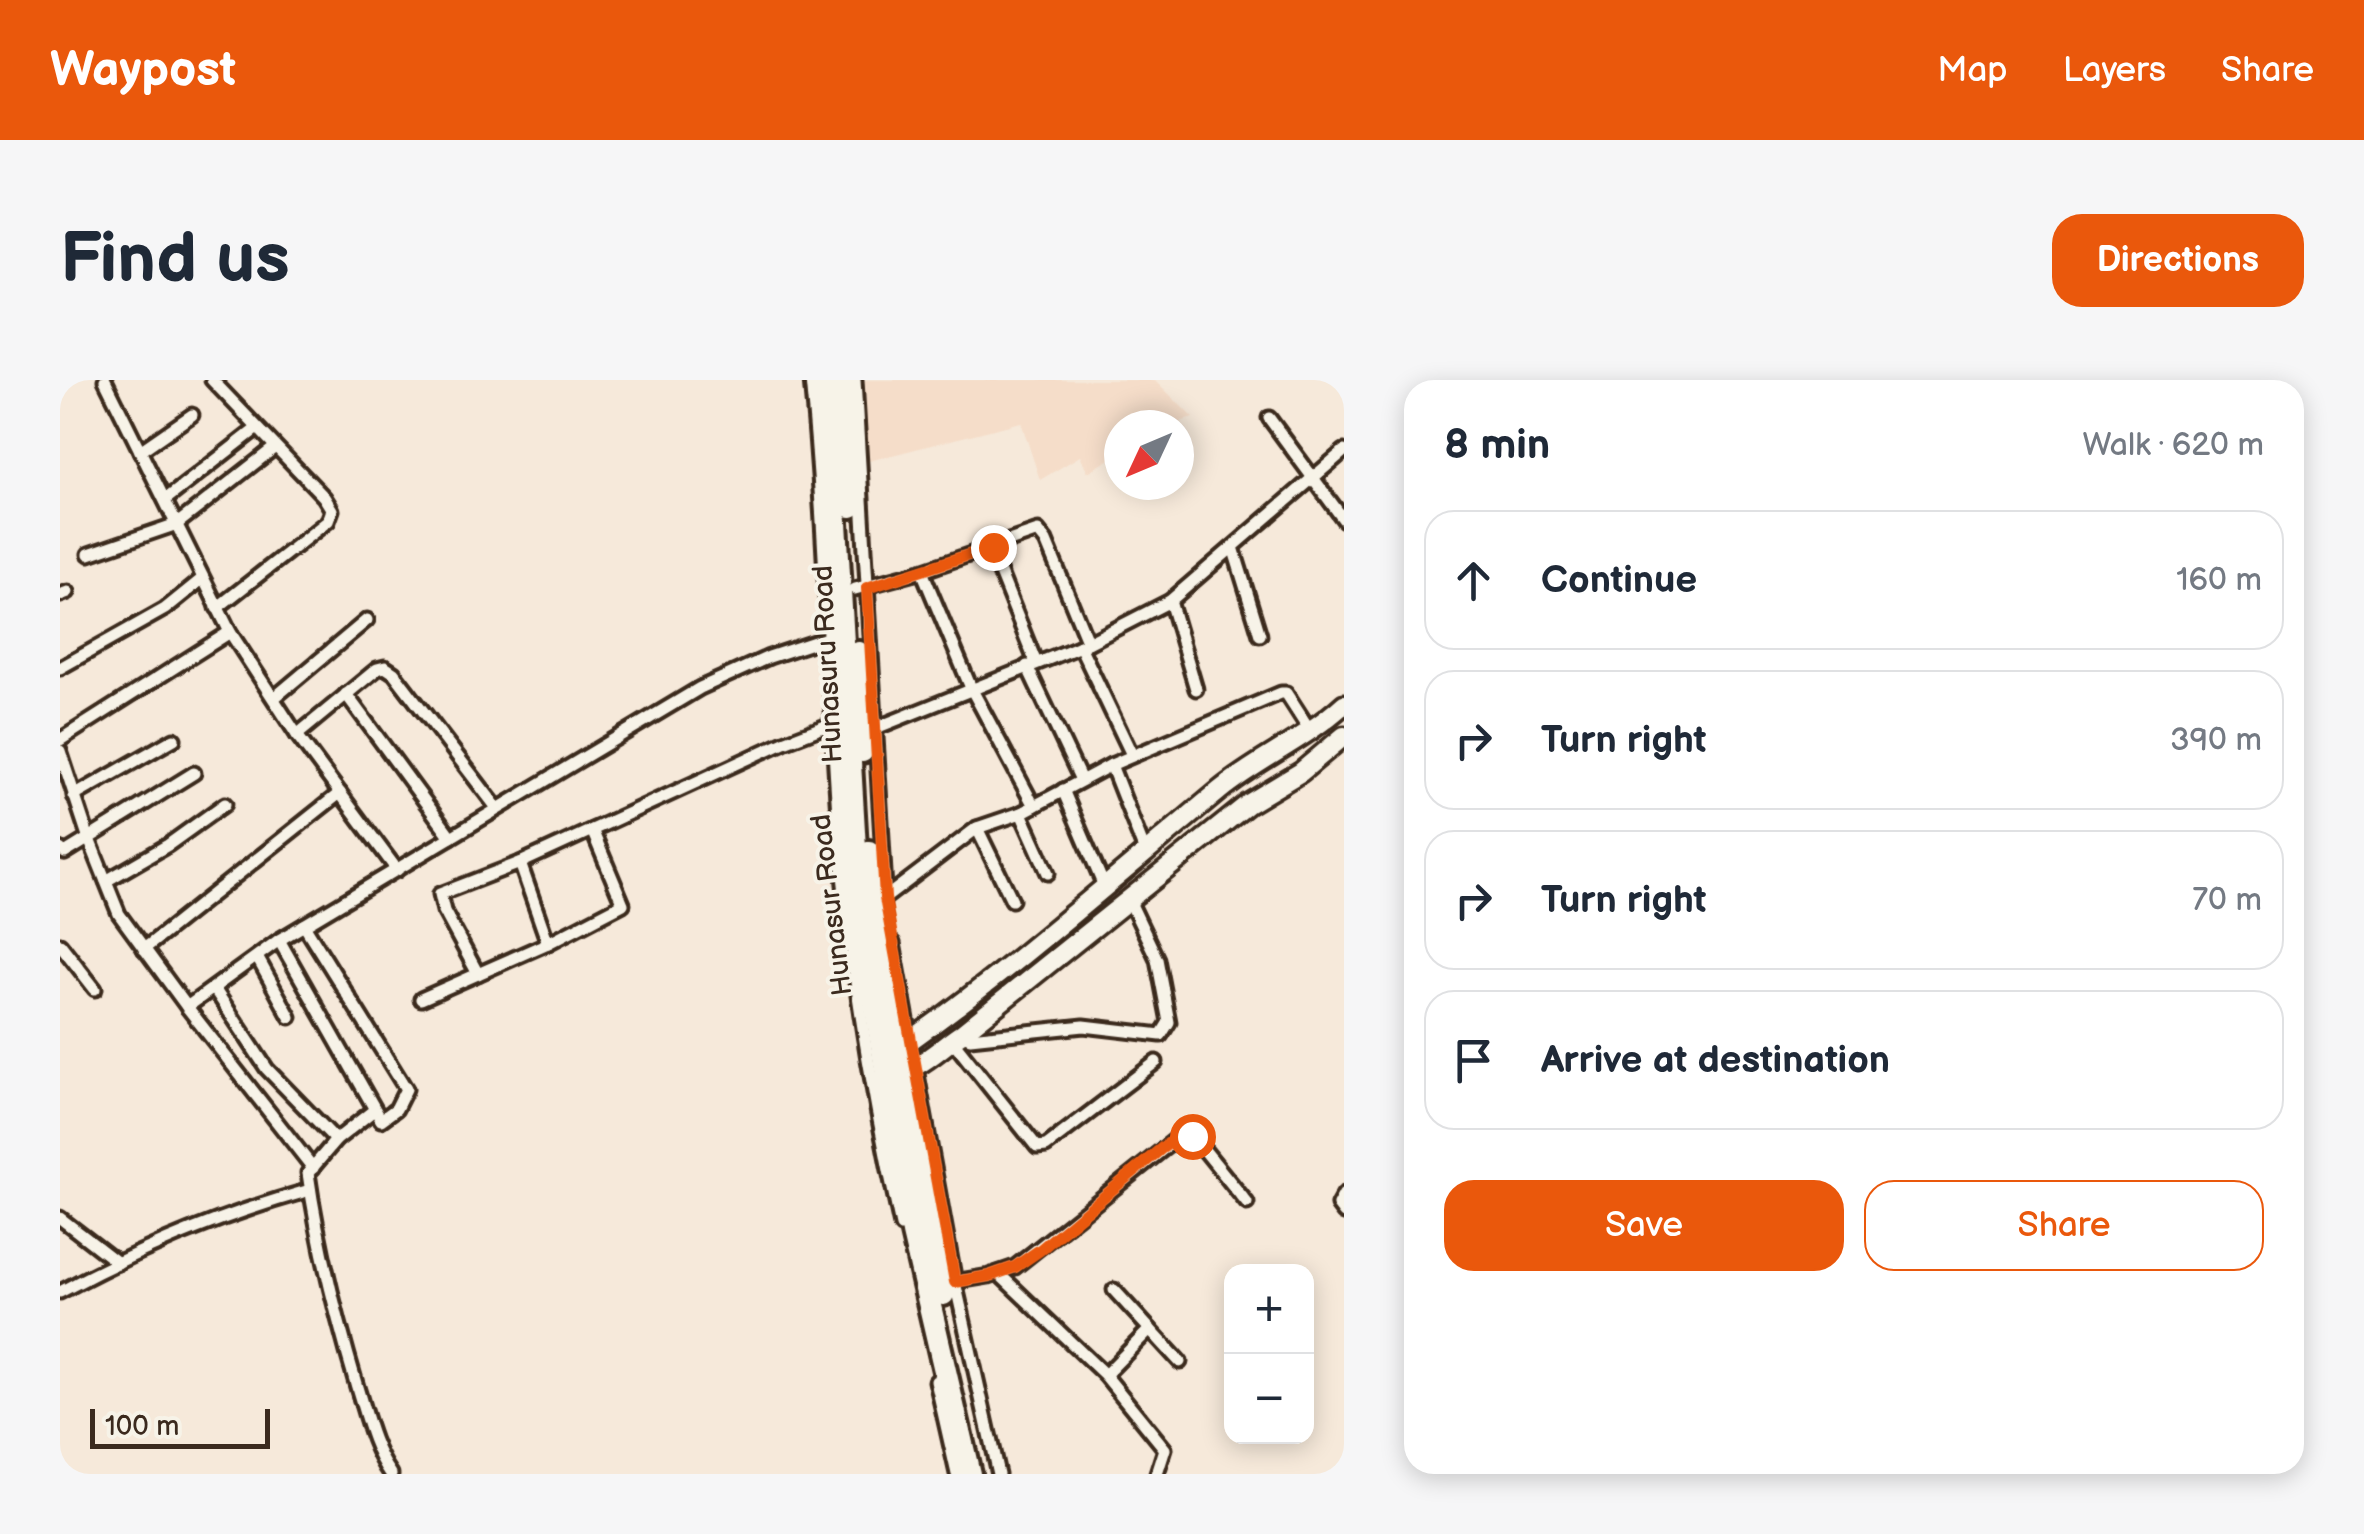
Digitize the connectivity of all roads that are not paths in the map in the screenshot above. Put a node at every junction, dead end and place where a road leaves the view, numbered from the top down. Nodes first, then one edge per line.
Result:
1 (105, 380) edge
2 (212, 380) edge
3 (811, 380) edge
4 (824, 380) edge
5 (840, 380) edge
6 (855, 380) edge
7 (192, 415) dead end
8 (1269, 418) dead end
9 (256, 429) junction
10 (274, 448) junction
11 (140, 450) junction
12 (1344, 450) edge
13 (1312, 480) junction
14 (164, 500) junction
15 (1344, 520) edge
16 (176, 524) junction
17 (1233, 547) junction
18 (990, 548) junction
19 (88, 554) dead end
20 (922, 572) junction
21 (202, 579) junction
22 (861, 588) junction
23 (1170, 601) junction
24 (217, 608) junction
25 (367, 620) dead end
26 (230, 632) junction
27 (836, 635) junction
28 (1260, 635) dead end
29 (1084, 644) junction
30 (1031, 664) junction
31 (60, 668) edge
32 (971, 688) junction
33 (1196, 689) dead end
34 (346, 694) junction
35 (274, 698) junction
36 (1344, 704) edge
37 (855, 725) junction
38 (1311, 732) junction
39 (297, 735) junction
40 (1344, 736) edge
41 (174, 739) dead end
42 (60, 740) edge
43 (60, 751) edge
44 (1132, 755) junction
45 (1111, 765) junction
46 (194, 773) dead end
47 (1081, 780) junction
48 (1063, 790) junction
49 (340, 793) junction
50 (74, 796) junction
51 (225, 804) dead end
52 (1034, 806) junction
53 (497, 808) junction
54 (1021, 813) junction
55 (976, 828) junction
56 (592, 830) junction
57 (451, 836) junction
58 (89, 839) junction
59 (62, 853) edge
60 (1146, 854) junction
61 (520, 863) junction
62 (397, 870) junction
63 (1048, 873) dead end
64 (106, 881) junction
65 (1104, 886) junction
66 (880, 898) junction
67 (1012, 900) dead end
68 (1129, 900) junction
69 (304, 926) junction
70 (280, 940) junction
71 (548, 943) junction
72 (60, 944) edge
73 (144, 948) junction
74 (257, 957) junction
75 (478, 974) junction
76 (95, 989) dead end
77 (214, 990) junction
78 (421, 999) dead end
79 (187, 1007) junction
80 (290, 1017) dead end
81 (956, 1037) junction
82 (898, 1059) junction
83 (1156, 1062) dead end
84 (374, 1110) junction
85 (336, 1140) junction
86 (313, 1168) junction
87 (310, 1190) junction
88 (1344, 1194) edge
89 (1247, 1203) dead end
90 (1344, 1213) edge
91 (60, 1218) edge
92 (118, 1263) junction
93 (998, 1273) junction
94 (948, 1283) junction
95 (1114, 1290) dead end
96 (60, 1292) edge
97 (1150, 1329) junction
98 (1180, 1362) dead end
99 (1105, 1376) junction
100 (390, 1474) edge
101 (957, 1474) edge
102 (969, 1474) edge
103 (983, 1474) edge
104 (998, 1474) edge
105 (1156, 1474) edge

1 - 11 street
2 - 9 street
3 - 27 street
4 - 27 highway, Hunasur Road
5 - 22 highway, Hunasuru Road
6 - 22 street
7 - 11 street
8 - 13 street
9 - 10 street
9 - 14 street
10 - 16 street
10 - 24 street
11 - 14 street
12 - 13 street
13 - 15 street
13 - 17 street
14 - 16 street
16 - 19 street
16 - 21 street
17 - 23 street
17 - 28 street
18 - 20 street
18 - 29 street
18 - 30 street
20 - 22 street
20 - 32 street
21 - 24 street
21 - 31 street
22 - 37 highway, Hunasuru Road
23 - 29 street
23 - 33 street
24 - 26 street
25 - 35 street
26 - 35 street
26 - 42 street
27 - 37 highway, Hunasur Road
27 - 53 street
29 - 30 street
29 - 44 street
30 - 32 street
30 - 47 street
32 - 37 street
32 - 52 street
34 - 39 street
34 - 53 street
34 - 57 street
35 - 39 street
36 - 38 street
37 - 56 street
37 - 66 highway, Hunasuru Road
37 - 82 highway, Hunasur Road
37 - 101 street
38 - 44 street
38 - 60 street
39 - 49 street
40 - 68 street
41 - 50 street
43 - 50 street
44 - 45 street
45 - 47 street
45 - 60 street
46 - 58 street
47 - 48 street
48 - 52 street
48 - 65 street
49 - 62 street
49 - 73 street
50 - 58 street
51 - 64 street
52 - 54 street
53 - 57 street
54 - 55 street
54 - 63 street
55 - 66 street
55 - 67 street
56 - 61 street
56 - 71 street
57 - 62 street
58 - 59 street
58 - 64 street
60 - 65 street
61 - 71 street
61 - 75 street
62 - 69 street
64 - 73 street
65 - 82 street
66 - 82 highway, Hunasuru Road
68 - 81 street
68 - 81 street
69 - 70 street
69 - 84 street
70 - 74 street
70 - 84 street
71 - 75 street
72 - 76 street
73 - 79 street
74 - 77 street
74 - 80 street
75 - 78 street
77 - 79 street
77 - 85 street
79 - 86 street
81 - 82 street
81 - 83 street
82 - 94 highway, Hunasuru Road
82 - 102 highway, Hunasur Road
84 - 85 street
85 - 86 street
86 - 87 street
87 - 92 street
87 - 100 street
88 - 90 street
89 - 93 street
91 - 92 street
92 - 96 street
93 - 94 street
93 - 99 street
94 - 103 highway, Hunasuru Road
94 - 104 street
95 - 97 street
97 - 98 street
97 - 99 street
99 - 105 street

